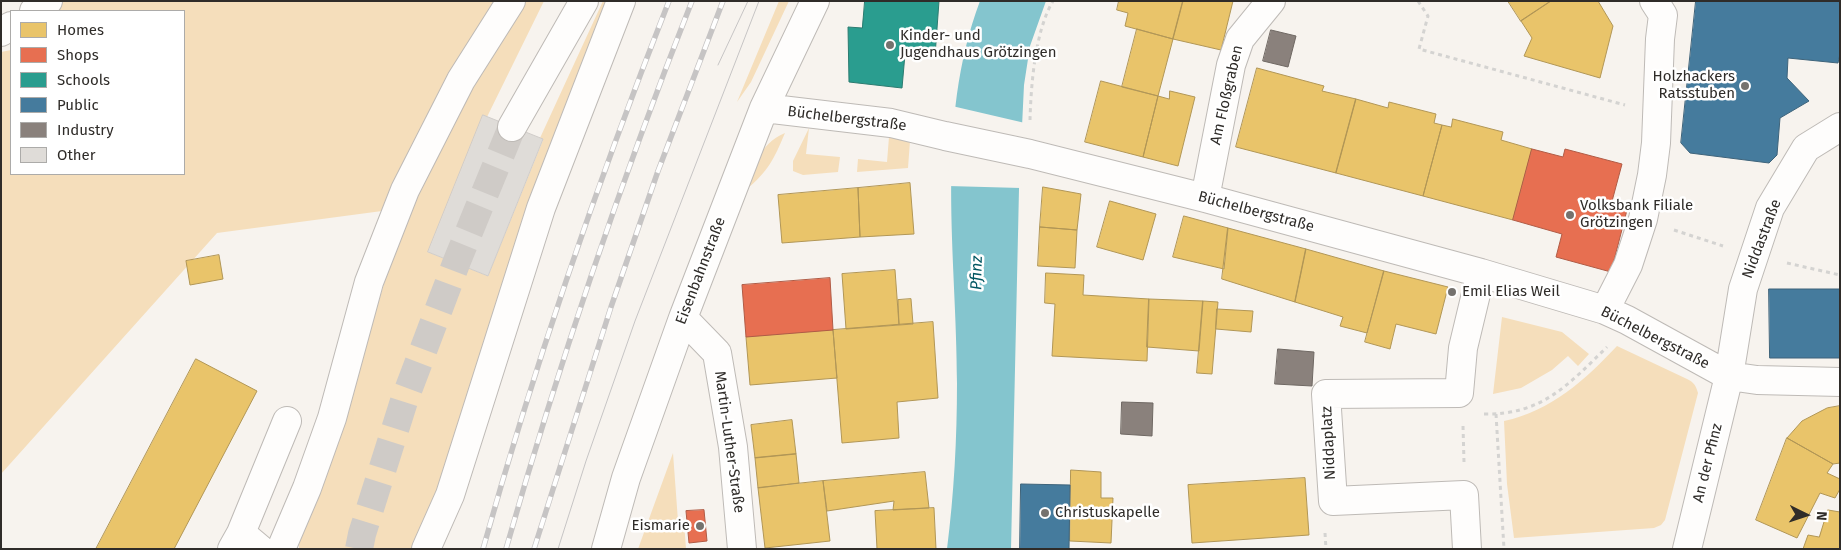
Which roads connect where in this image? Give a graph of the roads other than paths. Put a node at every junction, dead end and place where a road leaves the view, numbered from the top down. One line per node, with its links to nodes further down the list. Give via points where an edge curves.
1 (48, 1): 9 (main road)
2 (511, 1): 20 (main road, via 461,80 404,190 369,282 332,418)
3 (565, 1): 4 (main road, via 512,127)
4 (584, 1)
5 (621, 1): 21 (main road, via 541,208 450,495)
6 (815, 1): 10 (main road, Eisenbahnstraße)
7 (1271, 1): 12 (main road, Am Floßgraben, via 1240,39 1231,65)
8 (1654, 1): 14 (main road, via 1663,15 1656,143 1643,219)
9 (35, 10)
10 (764, 108): 12 (main road, Büchelbergstraße, via 891,122); 15 (main road, Eisenbahnstraße)
11 (1840, 127): 16 (main road, Niddastraße, via 1806,148 1770,208 1743,289)
12 (1205, 198): 13 (main road, Büchelbergstraße)
13 (1480, 273): 14 (main road, Büchelbergstraße); 24 (main road, Niddaplatz, via 1462,348 1461,403 1326,394 1333,501 1464,495)
14 (1616, 315): 16 (main road, Büchelbergstraße)
15 (683, 318): 22 (main road, Eisenbahnstraße, via 626,478); 23 (main road, Martin-Luther-Straße, via 717,353 733,447)
16 (1729, 376): 17 (main road); 25 (main road, An der Pfinz)
17 (1840, 382)
18 (287, 421): 19 (main road)
19 (244, 544)
20 (281, 549)
21 (426, 549)
22 (606, 549)
23 (742, 549)
24 (1467, 549)
25 (1687, 549)

